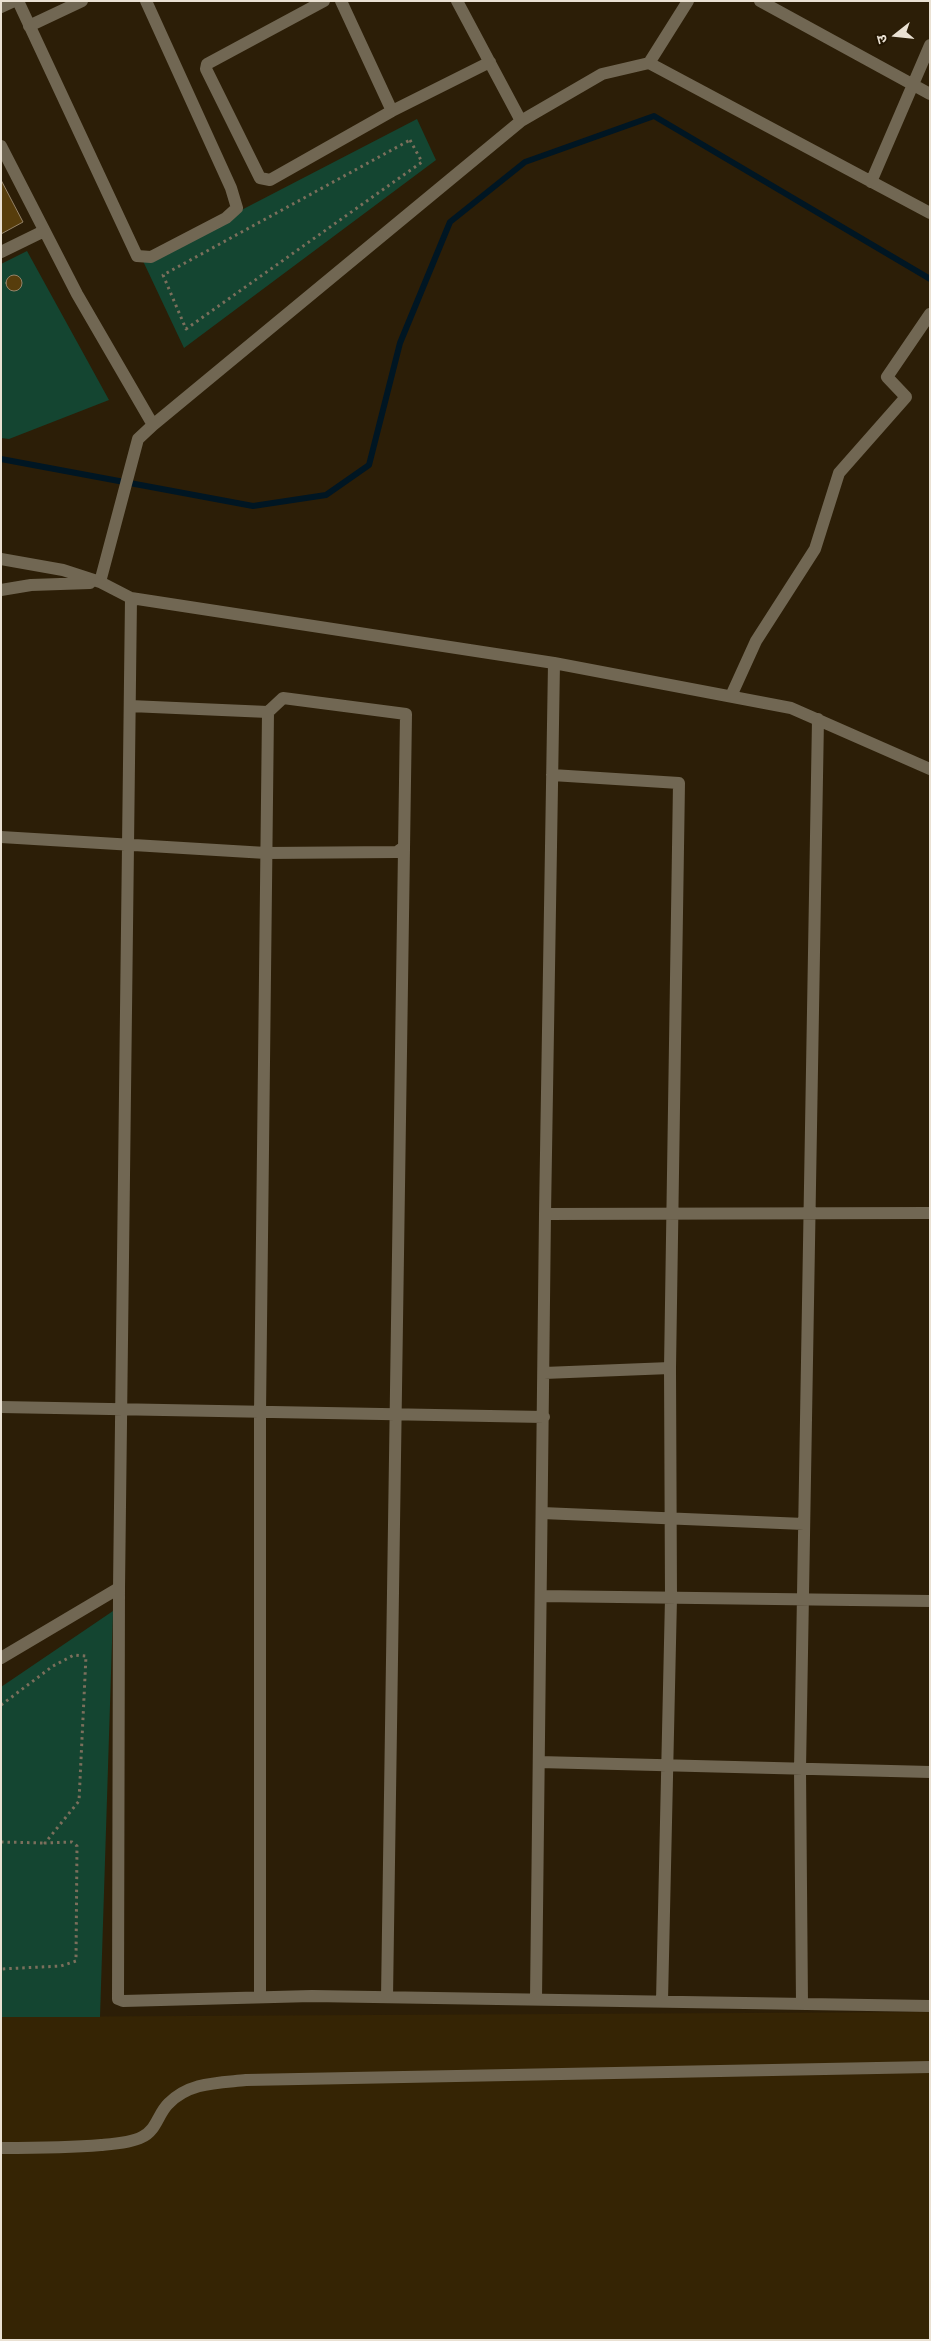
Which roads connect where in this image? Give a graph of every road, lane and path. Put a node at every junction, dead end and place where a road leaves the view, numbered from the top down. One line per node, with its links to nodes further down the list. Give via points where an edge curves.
1 (16, 1): 9 (street); 10 (street)
2 (82, 1): 10 (street)
3 (146, 1): 10 (street, via 237,208 226,218 150,257 137,256)
4 (324, 1): 16 (street, via 207,64 206,69 260,178 270,180)
5 (341, 1): 16 (street)
6 (457, 1): 12 (street)
7 (688, 1): 13 (street)
8 (760, 1): 14 (street)
9 (1, 7)
10 (29, 26)
11 (930, 45): 14 (street)
12 (490, 62): 16 (street); 17 (street)
13 (649, 63): 17 (street, via 602,74); 20 (street)
14 (913, 85): 15 (street); 20 (street)
15 (930, 94)
16 (392, 111)
17 (521, 121): 25 (street)
18 (410, 140): 18 (path, via 163,275 186,329 422,162)
19 (1, 146): 22 (street)
20 (871, 182): 21 (street)
21 (930, 213)
22 (44, 231): 23 (street); 25 (street)
23 (1, 252)
24 (930, 314): 31 (street, via 887,378 906,398 839,473 815,549 756,641)
25 (153, 425): 27 (street, via 138,439)
26 (1, 559): 27 (street, via 63,570)
27 (100, 582): 28 (street, via 31,585); 29 (street)
28 (1, 590)
29 (131, 598): 30 (street); 32 (street)
30 (554, 663): 31 (street); 36 (street)
31 (731, 696): 34 (street, via 791,708)
32 (130, 705): 33 (street); 38 (street)
33 (268, 712): 39 (street, via 283,698 406,714); 40 (street)
34 (818, 720): 35 (street); 43 (street)
35 (930, 769)
36 (552, 775): 41 (street); 42 (street, via 679,783)
37 (1, 837): 38 (street)
38 (128, 844): 40 (street); 48 (street)
39 (404, 846): 40 (street, via 397,852); 50 (street)
40 (266, 852): 49 (street)
41 (545, 1214): 42 (street); 46 (street)
42 (672, 1214): 43 (street); 45 (street)
43 (808, 1214): 44 (street); 54 (street)
44 (930, 1214)
45 (670, 1368): 46 (street); 53 (street, via 669,1500)
46 (544, 1373): 51 (street)
47 (1, 1407): 48 (street)
48 (121, 1409): 49 (street); 55 (street)
49 (260, 1412): 50 (street); 69 (street)
50 (396, 1415): 51 (street); 70 (street)
51 (544, 1418): 52 (street)
52 (542, 1513): 53 (street); 56 (street)
53 (672, 1519): 54 (street); 57 (street)
54 (804, 1524): 58 (street)
55 (120, 1588): 60 (street); 69 (street, via 118,1999 123,2002)
56 (541, 1596): 57 (street); 62 (street)
57 (671, 1598): 58 (street); 63 (street)
58 (802, 1599): 59 (street); 64 (street)
59 (930, 1601)
60 (1, 1658)
61 (1, 1705): 67 (path, via 53,1666 74,1656 86,1656 79,1801)
62 (538, 1762): 63 (street); 71 (street)
63 (668, 1766): 64 (street); 72 (street)
64 (800, 1769): 65 (street); 73 (street)
65 (930, 1772)
66 (1, 1842): 67 (path)
67 (45, 1843): 68 (path, via 72,1842 77,1846 76,1960 61,1966)
68 (1, 1969)
69 (260, 1996): 70 (street)
70 (387, 1997): 71 (street)
71 (536, 1999): 72 (street)
72 (662, 2001): 73 (street)
73 (802, 2004): 74 (street)
74 (930, 2006)
75 (930, 2067): 76 (street, via 266,2080 203,2084 187,2090 168,2104 153,2129 142,2138 55,2149)
76 (1, 2148)

